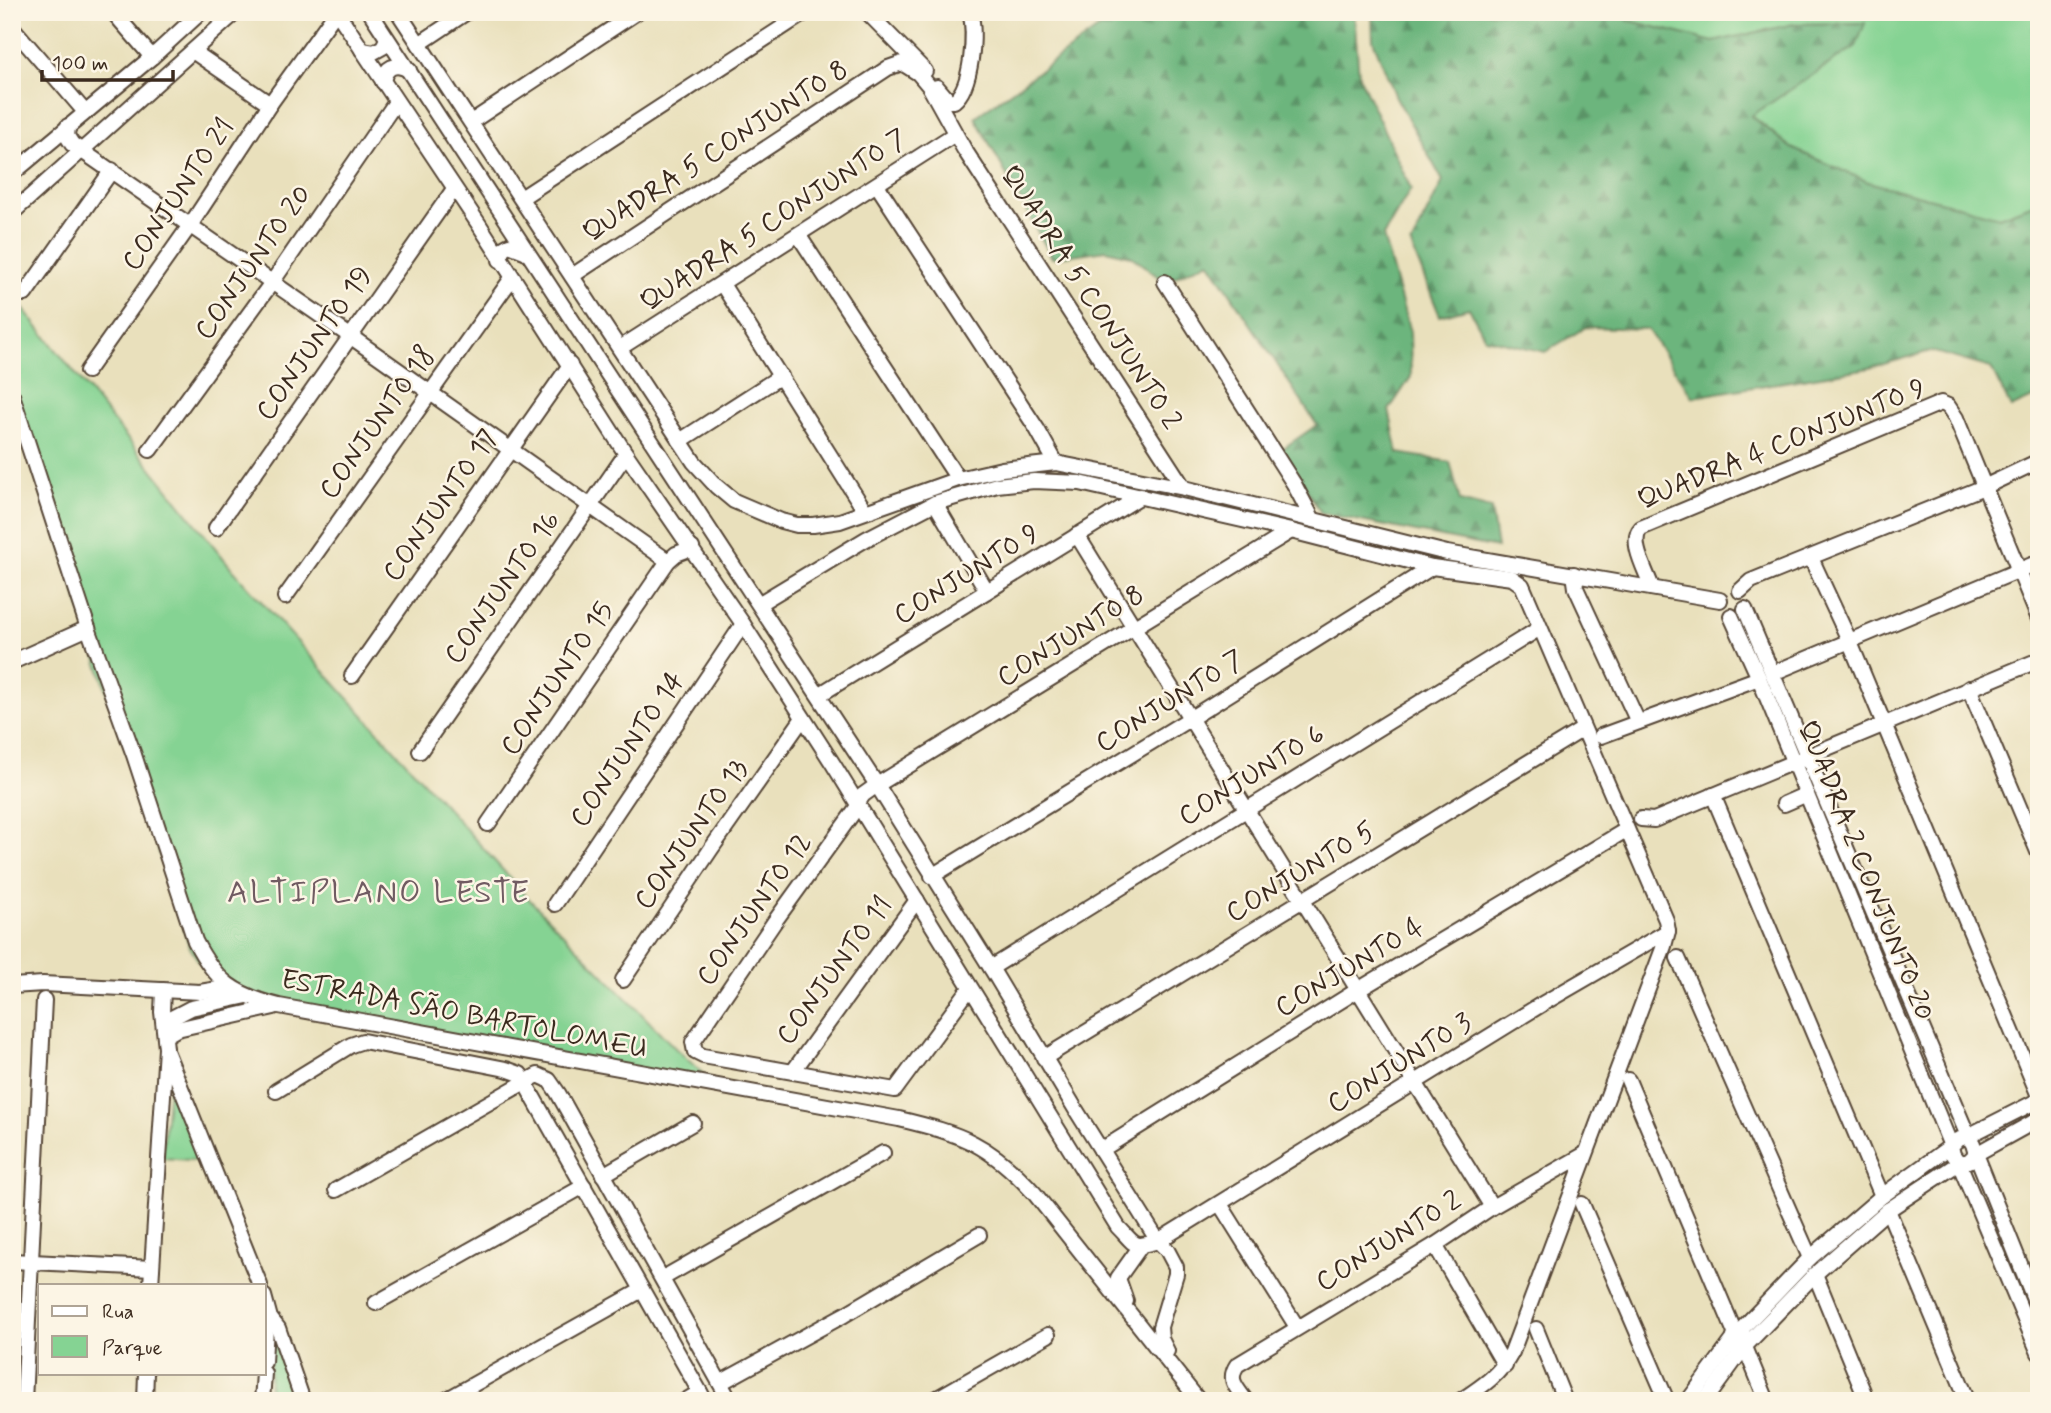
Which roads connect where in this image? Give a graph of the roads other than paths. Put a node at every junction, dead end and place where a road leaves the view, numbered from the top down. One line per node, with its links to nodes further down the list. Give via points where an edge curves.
1 (113, 12): 17 (street)
2 (201, 12): 17 (street)
3 (236, 12): 16 (street)
4 (337, 12): 15 (street); 22 (street, CONJUNTO 21)
5 (370, 12): 13 (street)
6 (398, 12): 14 (street)
7 (467, 12): 14 (street)
8 (637, 12): 24 (street)
9 (806, 12): 34 (street)
10 (867, 12): 11 (street, via 918,63 946,100 954,101 968,71 973,29)
11 (970, 12)
12 (12, 27): 23 (street)
13 (387, 39): 15 (street, via 374,52); 19 (street)
14 (419, 44): 24 (street)
15 (362, 50): 20 (street)
16 (194, 52): 22 (street); 27 (street)
17 (152, 57): 23 (street)
18 (888, 68): 26 (street, QUADRA 5 CONJUNTO 2, via 902,64 918,73); 42 (street, QUADRA 5 CONJUNTO 8)
19 (409, 70): 20 (street, via 391,67); 36 (street)
20 (383, 82): 21 (street)
21 (396, 102): 33 (street); 44 (street, CONJUNTO 20)
22 (270, 104): 37 (street, CONJUNTO 21)
23 (85, 112): 25 (street)
24 (471, 122): 34 (street)
25 (68, 127): 27 (street, via 69,140); 28 (street)
26 (955, 134): 32 (street, QUADRA 5 CONJUNTO 7); 66 (street, QUADRA 5 CONJUNTO 2)
27 (82, 150): 29 (street); 31 (street)
28 (26, 162): 30 (street); 31 (street, via 44,165)
29 (111, 170): 37 (street); 47 (street)
30 (12, 174)
31 (44, 184): 35 (street)
32 (877, 185): 39 (street, QUADRA 5 CONJUNTO 7); 63 (street)
33 (454, 189): 38 (street); 48 (street, CONJUNTO 19)
34 (521, 198): 42 (street)
35 (12, 213)
36 (501, 213): 38 (street, via 494,228); 40 (street)
37 (191, 224): 44 (street); 52 (street, CONJUNTO 21)
38 (480, 226): 41 (street)
39 (799, 236): 46 (street, QUADRA 5 CONJUNTO 7); 64 (street)
40 (527, 252): 41 (street, via 505,247); 50 (street)
41 (500, 260): 43 (street)
42 (572, 276): 49 (street)
43 (512, 278): 51 (street); 54 (street, CONJUNTO 18)
44 (273, 281): 48 (street); 59 (street, CONJUNTO 20)
45 (1165, 282): 71 (street)
46 (722, 284): 49 (street, QUADRA 5 CONJUNTO 7); 53 (street)
47 (25, 294)
48 (350, 336): 54 (street); 72 (street, CONJUNTO 19)
49 (620, 348): 58 (street)
50 (604, 369): 51 (street, via 589,380); 56 (street)
51 (574, 370): 57 (street); 60 (street, CONJUNTO 17)
52 (86, 371)
53 (781, 376): 58 (street); 70 (street)
54 (430, 393): 60 (street); 85 (street, CONJUNTO 18)
55 (12, 395): 94 (street, ESTRADA SÃO BARTOLOMEU)
56 (624, 400): 57 (street, via 607,400); 86 (street)
57 (600, 411): 61 (street)
58 (680, 441): 70 (street, via 716,486 734,500 781,521 813,525)
59 (150, 450)
60 (510, 450): 69 (street); 100 (street, CONJUNTO 17)
61 (626, 454): 69 (street, CONJUNTO 16); 75 (street)
62 (2039, 461): 65 (street)
63 (1056, 463): 64 (street); 66 (street)
64 (958, 479): 70 (street)
65 (1984, 487): 76 (street); 80 (street); 82 (street, QUADRA 4 CONJUNTO 9, via 1956,418 1948,407 1937,403 1637,532 1636,542)
66 (1184, 488): 71 (street)
67 (1141, 496): 68 (street, via 1080,483 1034,481 997,485); 73 (street); 74 (street, CONJUNTO 9)
68 (935, 503): 83 (street); 86 (street)
69 (589, 508): 77 (street); 109 (street, CONJUNTO 16)
70 (865, 511)
71 (1312, 519): 81 (street, via 1447,553)
72 (216, 528)
73 (1291, 531): 79 (street); 93 (street, CONJUNTO 8)
74 (1077, 535): 83 (street, CONJUNTO 9); 93 (street)
75 (692, 548): 77 (street); 88 (street)
76 (1811, 558): 84 (street, via 1751,582); 96 (street)
77 (668, 561): 120 (street, CONJUNTO 15)
78 (2039, 562): 80 (street)
79 (1432, 567): 95 (street, via 1517,581); 104 (street, CONJUNTO 7)
80 (2018, 571): 91 (street); 96 (street)
81 (1574, 575): 82 (street); 105 (street)
82 (1652, 588): 87 (street)
83 (987, 591): 102 (street, CONJUNTO 9)
84 (1740, 591): 87 (street, via 1727,590); 89 (street, via 1746,597)
85 (285, 597)
86 (756, 598): 88 (street, via 734,592); 102 (street)
87 (1720, 600): 90 (street, via 1723,612)
88 (728, 603): 92 (street)
89 (1745, 609): 90 (street); 99 (street)
90 (1731, 616): 99 (street, QUADRA 2 CONJUNTO 20)
91 (2039, 619)
92 (743, 624): 103 (street); 126 (street, CONJUNTO 14)
93 (1135, 626): 104 (street); 113 (street, CONJUNTO 8)
94 (88, 628): 98 (street); 133 (street, ESTRADA SÃO BARTOLOMEU, via 195,941 211,969)
95 (1540, 628): 107 (street); 118 (street, CONJUNTO 6)
96 (1849, 639): 99 (street); 106 (street)
97 (2039, 660): 101 (street)
98 (12, 662)
99 (1766, 675): 105 (street); 111 (street, QUADRA 2 CONJUNTO 20)
100 (352, 676)
101 (1969, 688): 106 (street); 122 (street)
102 (819, 695): 110 (street)
103 (803, 718): 112 (street); 130 (street, CONJUNTO 13)
104 (1191, 718): 118 (street); 123 (street, CONJUNTO 7)
105 (1637, 722): 108 (street)
106 (1885, 724): 111 (street); 150 (street)
107 (1583, 729): 121 (street); 125 (street, CONJUNTO 5)
108 (1601, 736)
109 (420, 751)
110 (856, 753): 112 (street, via 848,763); 113 (street)
111 (1800, 759): 114 (street, QUADRA 2 CONJUNTO 20); 115 (street); 153 (street)
112 (833, 764): 117 (street)
113 (877, 785): 117 (street, CONJUNTO 8); 123 (street)
114 (1807, 794): 116 (street); 154 (street, QUADRA 2 CONJUNTO 20)
115 (1713, 795): 119 (street, via 1654,820); 163 (street)
116 (1784, 804)
117 (858, 805): 124 (street); 145 (street, CONJUNTO 12, via 693,1042 695,1052 703,1056)
118 (1247, 808): 125 (street); 129 (street, CONJUNTO 6)
119 (1641, 819)
120 (488, 824)
121 (1626, 830): 127 (street); 136 (street, CONJUNTO 4)
122 (2039, 854)
123 (932, 876): 129 (street)
124 (917, 900): 135 (street); 145 (street, CONJUNTO 11)
125 (1303, 901): 136 (street); 144 (street, CONJUNTO 5)
126 (555, 904)
127 (1668, 930): 148 (street, CONJUNTO 3); 157 (street)
128 (1678, 958): 174 (street)
129 (991, 968): 131 (street)
130 (623, 980)
131 (1000, 984): 135 (street, via 992,994); 141 (street)
132 (12, 986): 134 (street)
133 (230, 987): 134 (street, via 200,992); 138 (street, ESTRADA SÃO BARTOLOMEU)
134 (163, 990): 142 (street)
135 (971, 990): 143 (street); 145 (street, via 895,1090)
136 (1358, 990): 148 (street); 155 (street, CONJUNTO 4)
137 (44, 1000): 176 (street)
138 (249, 1003): 139 (street); 140 (street); 182 (street, ESTRADA SÃO BARTOLOMEU, via 946,1130 1008,1165)
139 (216, 1004): 140 (street); 142 (street, via 191,1009)
140 (219, 1020): 142 (street)
141 (1025, 1027): 143 (street, via 1008,1025); 144 (street)
142 (164, 1030): 177 (street); 181 (street)
143 (1000, 1037): 173 (street, via 1118,1227)
144 (1044, 1058): 155 (street)
145 (794, 1070)
146 (1628, 1080): 196 (street)
147 (525, 1082): 149 (street, via 520,1074 506,1069 363,1041); 160 (street, via 538,1075 548,1080); 161 (street); 162 (street)
148 (1415, 1083): 164 (street, CONJUNTO 3); 166 (street)
149 (276, 1091)
150 (2039, 1098): 153 (street)
151 (2039, 1119): 158 (street)
152 (693, 1123): 160 (street)
153 (1968, 1136): 154 (street); 158 (street)
154 (1951, 1146): 159 (street); 163 (street)
155 (1101, 1150): 171 (street)
156 (883, 1153): 179 (street)
157 (1585, 1154): 166 (street, CONJUNTO 2); 199 (street)
158 (1976, 1154): 159 (street); 186 (street)
159 (1959, 1163): 167 (street); 197 (street)
160 (603, 1175): 168 (street)
161 (584, 1186): 170 (street); 185 (street)
162 (336, 1190)
163 (1882, 1196): 174 (street)
164 (1220, 1204): 171 (street, CONJUNTO 3); 190 (street)
165 (1582, 1204): 217 (street)
166 (1492, 1207): 172 (street, CONJUNTO 2)
167 (1888, 1210): 178 (street); 222 (street)
168 (632, 1226): 170 (street); 179 (street)
169 (979, 1235): 203 (street)
170 (612, 1236): 183 (street)
171 (1158, 1241): 173 (street, CONJUNTO 3); 193 (street, via 1167,1273); 202 (street, via 1176,1267 1160,1327)
172 (1436, 1245): 190 (street, CONJUNTO 2); 199 (street)
173 (1138, 1246): 182 (street); 187 (street, via 1118,1278)
174 (1810, 1258): 196 (street)
175 (12, 1261): 176 (street)
176 (32, 1262): 177 (street); 198 (street)
177 (152, 1268): 180 (street)
178 (1815, 1274): 196 (street); 221 (street)
179 (663, 1278): 191 (street)
180 (151, 1284)
181 (260, 1284)
182 (1107, 1284): 187 (street, ESTRADA SÃO BARTOLOMEU)
183 (642, 1290): 195 (street); 209 (street)
184 (266, 1303): 188 (street)
185 (376, 1303)
186 (2039, 1311)
187 (1131, 1315): 193 (street, ESTRADA SÃO BARTOLOMEU)
188 (270, 1318): 189 (street); 208 (street, via 278,1328)
189 (266, 1326)
190 (1297, 1327): 214 (street, CONJUNTO 2, via 1237,1365 1232,1382)
191 (688, 1328): 195 (street); 203 (street)
192 (1536, 1329): 216 (street)
193 (1146, 1334): 202 (street, ESTRADA SÃO BARTOLOMEU)
194 (1048, 1335): 212 (street)
195 (670, 1337): 204 (street)
196 (1740, 1342): 218 (street); 219 (street); 220 (street)
197 (2039, 1353)
198 (19, 1363): 205 (street)
199 (1505, 1367): 215 (street)
200 (146, 1374): 206 (street)
201 (264, 1374): 207 (street)
202 (1178, 1374): 213 (street, ESTRADA SÃO BARTOLOMEU)
203 (720, 1383): 211 (street)
204 (703, 1396): 210 (street)
205 (24, 1401)
206 (145, 1401)
207 (262, 1401)
208 (303, 1401)
209 (444, 1401)
210 (685, 1401)
211 (730, 1401)
212 (932, 1401)
213 (1199, 1401)
214 (1246, 1401)
215 (1460, 1401)
216 (1565, 1401)
217 (1667, 1401)
218 (1688, 1401)
219 (1704, 1401)
220 (1767, 1401)
221 (1867, 1401)
222 (1968, 1401)

